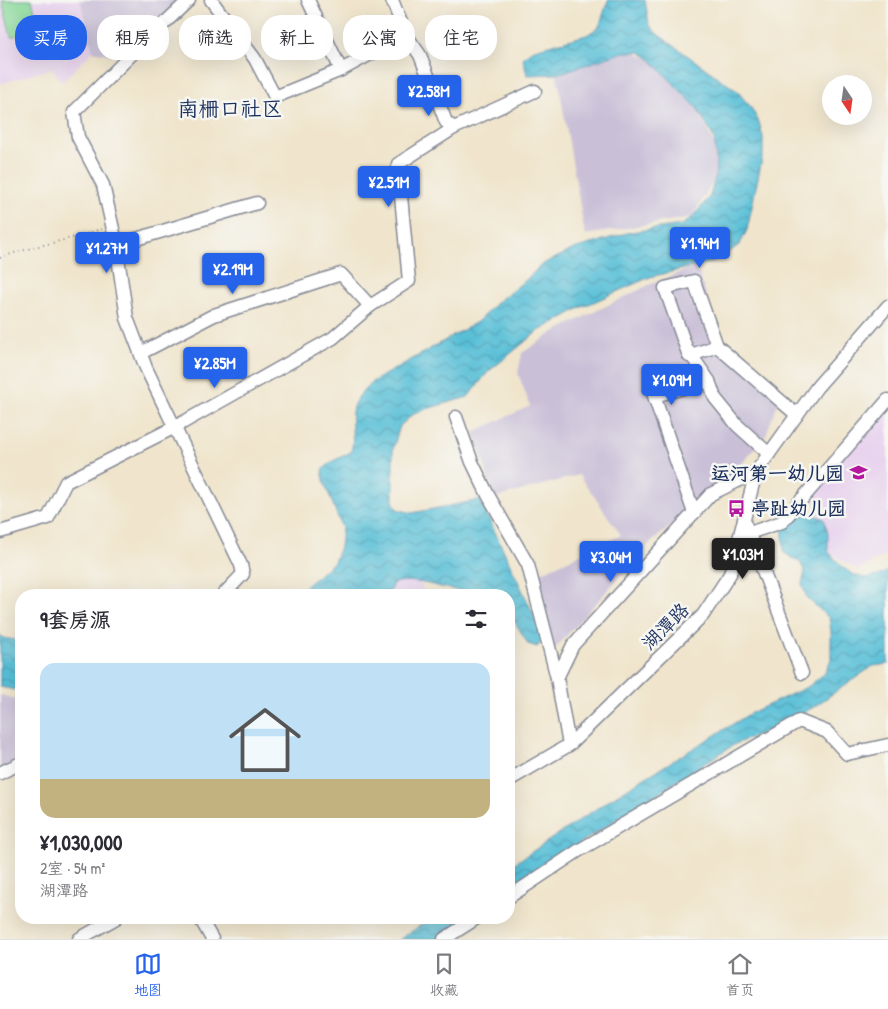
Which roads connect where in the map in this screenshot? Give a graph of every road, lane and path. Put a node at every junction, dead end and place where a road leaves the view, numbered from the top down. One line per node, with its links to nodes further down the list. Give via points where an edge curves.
1 (190, 0): 12 (street, via 74,112 78,137 103,185)
2 (211, 0): 8 (street, via 255,59 275,97)
3 (308, 0): 8 (street)
4 (392, 0): 5 (street)
5 (398, 15)
6 (415, 48): 10 (street, via 446,122)
7 (360, 60): 8 (street)
8 (341, 70)
9 (535, 91): 10 (street)
10 (454, 128): 15 (street, via 398,164 410,281)
11 (258, 203): 13 (street)
12 (112, 225): 13 (street); 14 (path)
13 (116, 245): 19 (street, via 127,318)
14 (0, 258)
15 (370, 306): 19 (street, via 341,274 214,315); 24 (street, via 333,338)
16 (888, 306): 22 (street, 湖潭路, via 817,387)
17 (717, 346): 18 (street); 18 (street, via 694,281 666,288); 22 (street)
18 (688, 352): 20 (street)
19 (140, 353): 24 (street)
20 (709, 382): 25 (street, via 714,398 737,425); 27 (street, via 654,396)
21 (888, 400): 28 (street, via 782,522)
22 (797, 416): 25 (street, 湖潭路)
23 (456, 418): 32 (street, via 476,470 528,565)
24 (175, 427): 29 (street, via 66,482 48,518); 30 (street, via 241,564 243,574)
25 (769, 454): 26 (street, 湖潭路)
26 (756, 472): 27 (street, via 711,494); 28 (street, 湖潭路)
27 (694, 512): 32 (street, via 573,645)
28 (747, 528): 31 (street); 33 (street, 湖潭路, via 730,574 703,615)
29 (0, 532)
30 (229, 589)
31 (802, 672)
32 (558, 678): 33 (street)
33 (569, 745): 37 (street, 湖潭路)
34 (888, 745): 38 (street, via 847,754 827,732 799,722 578,851)
35 (15, 766): 36 (street)
36 (0, 773)
37 (515, 776)
38 (515, 893)
39 (105, 924): 42 (street)
40 (203, 924): 43 (street)
41 (468, 924): 44 (street)
42 (79, 939)
43 (212, 939)
44 (444, 939)

